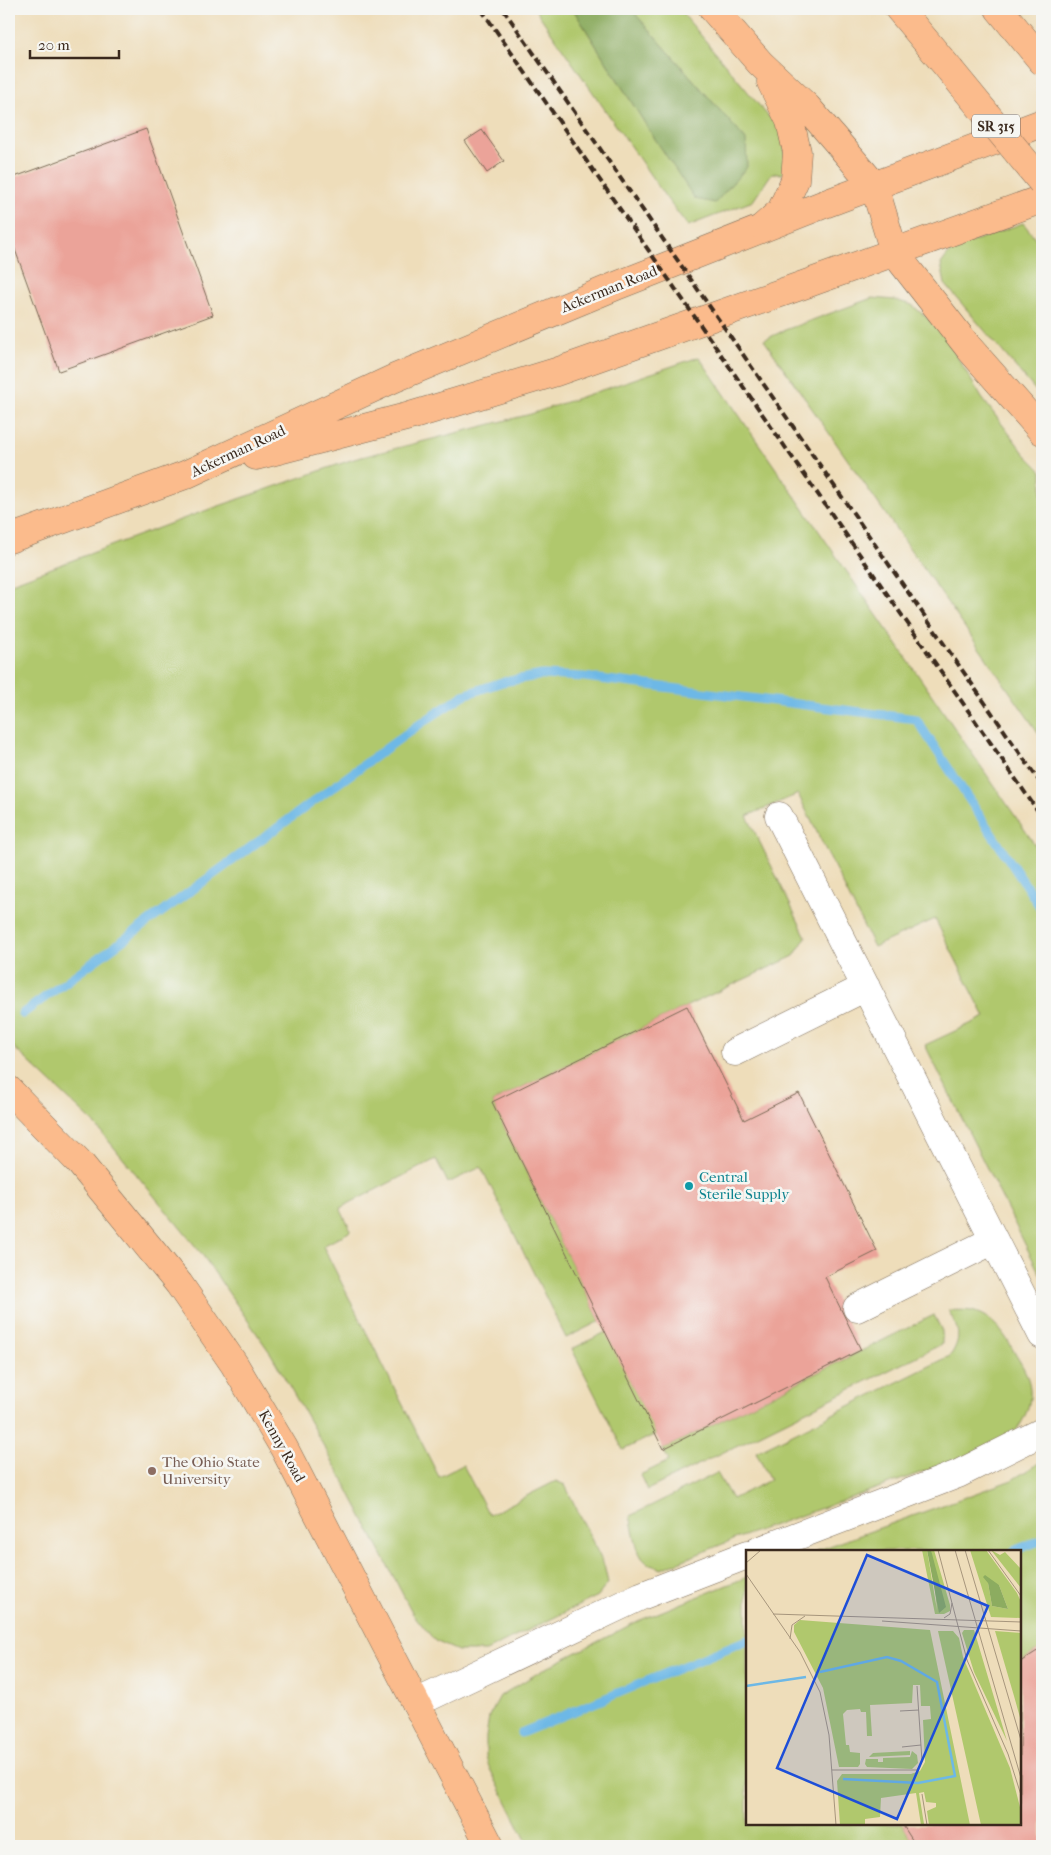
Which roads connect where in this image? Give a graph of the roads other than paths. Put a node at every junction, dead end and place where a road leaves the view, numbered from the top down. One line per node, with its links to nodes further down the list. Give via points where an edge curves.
1 (713, 9): 5 (main road)
2 (899, 9): 7 (main road, SR 315, bridge)
3 (999, 9): 4 (main road)
4 (1035, 52)
5 (760, 63): 8 (main road, via 807,107); 10 (main road, via 790,121 797,152 795,180 785,203)
6 (1042, 123): 8 (main road, Ackerman Road)
7 (1042, 182)
8 (874, 185): 10 (main road, Ackerman Road); 11 (main road)
9 (1042, 199): 11 (main road, Ackerman Road)
10 (763, 227): 13 (main road, Ackerman Road, via 394,378)
11 (894, 252): 12 (main road, via 969,348); 13 (main road, Ackerman Road, via 556,372 410,416)
12 (1042, 431)
13 (185, 476): 14 (main road, Ackerman Road)
14 (9, 539)
15 (779, 816): 16 (lane)
16 (866, 987): 17 (lane); 19 (lane)
17 (735, 1052)
18 (9, 1090): 25 (main road, Kenny Road, via 80,1163 173,1276 234,1364 284,1448)
19 (994, 1240): 20 (lane); 21 (lane)
20 (857, 1308)
21 (1042, 1335)
22 (1042, 1432): 23 (lane, via 958,1474)
23 (761, 1550)
24 (746, 1555): 25 (lane, via 641,1596)
25 (416, 1703): 26 (main road, Kenny Road)
26 (490, 1846)

